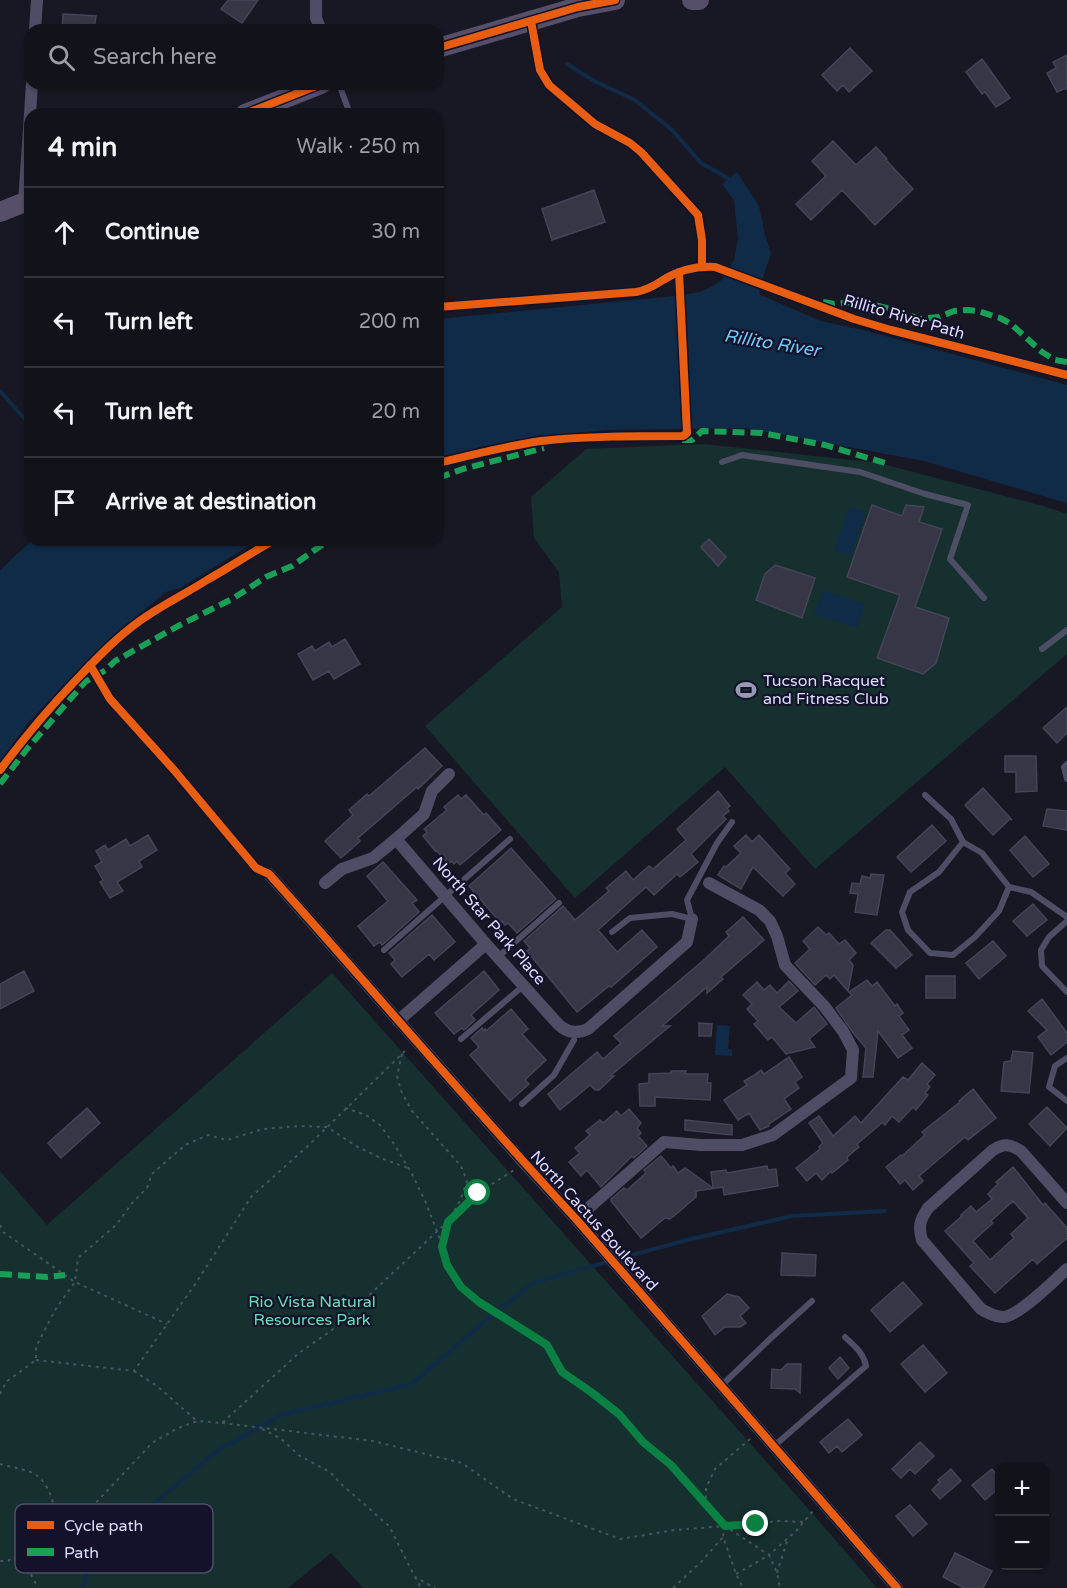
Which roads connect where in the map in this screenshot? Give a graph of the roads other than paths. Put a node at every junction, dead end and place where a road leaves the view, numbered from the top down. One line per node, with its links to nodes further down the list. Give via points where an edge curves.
1 (38, 0): 6 (street)
2 (316, 0): 7 (street)
3 (615, 0): 8 (main road)
4 (692, 0): 5 (main road)
5 (699, 0)
6 (36, 24)
7 (318, 24)
8 (444, 46)
9 (32, 90): 12 (street)
10 (306, 90): 13 (main road)
11 (341, 90): 14 (lane)
12 (31, 108)
13 (260, 108)
14 (348, 108)
15 (24, 203): 16 (main road)
16 (0, 212)
17 (722, 462): 18 (lane, via 742,455 860,472 968,504 950,559)
18 (984, 598)
19 (1067, 630): 20 (lane)
20 (1042, 649)
21 (1067, 764): 23 (lane)
22 (449, 774): 26 (street, via 432,791 424,814)
23 (1067, 779)
24 (925, 795): 28 (lane, via 951,819)
25 (732, 822): 35 (lane, via 687,900)
26 (396, 839): 30 (street, via 373,858 342,869); 33 (street, North Star Park Place)
27 (510, 839): 33 (lane)
28 (963, 842): 32 (lane, via 982,853); 32 (lane, via 939,872 910,891 902,912 908,930 930,953 953,955 975,937 999,911)
29 (269, 874): 43 (street, North Cactus Boulevard)
30 (325, 883)
31 (709, 883): 50 (street, via 759,910 770,921 785,965 824,1006 848,1040 853,1050 851,1078 773,1135 742,1145 664,1142)
32 (1009, 887): 36 (lane, via 1031,892)
33 (444, 896): 38 (street, North Star Park Place); 39 (lane)
34 (559, 903): 40 (lane)
35 (692, 919): 37 (lane, via 672,914 630,918); 44 (street, via 687,942 588,1029)
36 (1067, 919): 42 (lane, via 1041,950 1042,966)
37 (612, 932)
38 (486, 944): 40 (street, North Star Park Place); 43 (street)
39 (384, 950)
40 (498, 957): 41 (street, North Star Park Place)
41 (523, 985): 44 (street, North Star Park Place); 45 (lane)
42 (1067, 992)
43 (398, 1021): 50 (street, North Cactus Boulevard)
44 (574, 1036): 48 (lane, via 554,1075)
45 (461, 1039)
46 (1067, 1058): 47 (lane, via 1055,1066 1049,1088)
47 (1067, 1101)
48 (522, 1104)
49 (1067, 1203): 51 (street, via 1021,1151 1012,1145 1001,1145 928,1208 919,1228 922,1240 988,1314 1003,1317 1017,1311)
50 (576, 1219): 54 (street, North Cactus Boulevard)
51 (1067, 1269)
52 (812, 1301): 54 (lane)
53 (845, 1338): 55 (lane, via 866,1366)
54 (721, 1386): 55 (street, North Cactus Boulevard)
55 (774, 1446): 56 (street, North Cactus Boulevard)
56 (897, 1588)

